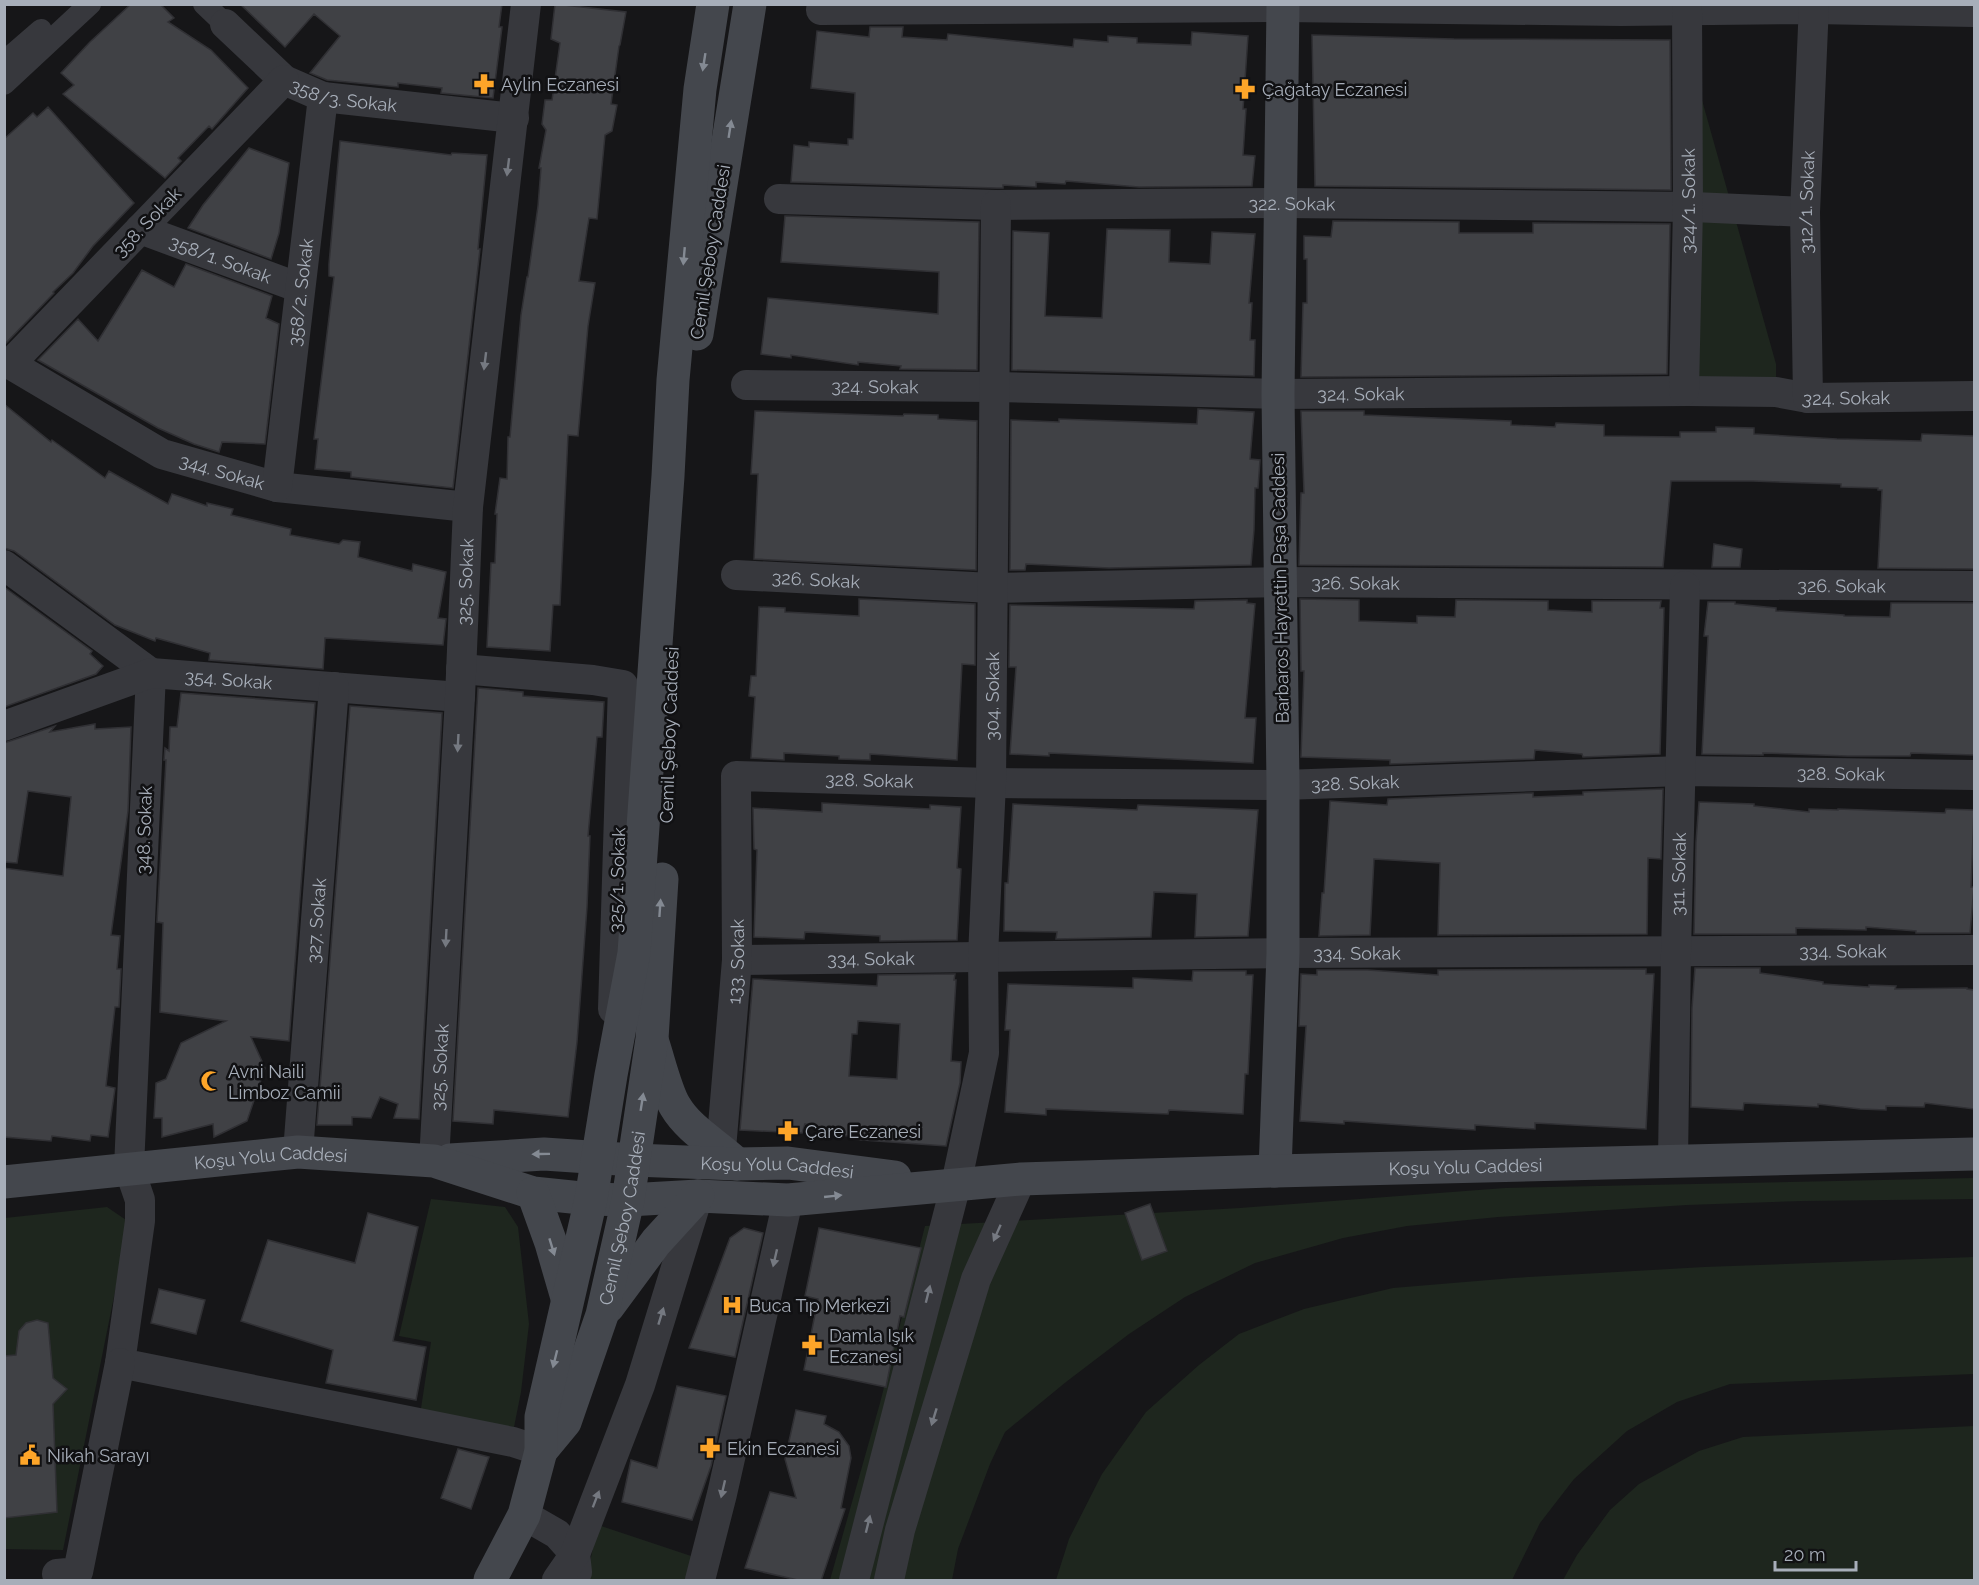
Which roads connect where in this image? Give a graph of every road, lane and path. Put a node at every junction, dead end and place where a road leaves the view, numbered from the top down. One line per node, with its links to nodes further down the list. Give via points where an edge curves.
1 (69, 4): 14 (street)
2 (90, 4): 16 (street)
3 (526, 4): 18 (street, 325. Sokak)
4 (713, 4): 57 (main road, Cemil Şeboy Caddesi, one-way to 57, via 700,89 673,380 634,953)
5 (750, 4): 56 (main road, Cemil Şeboy Caddesi, one-way to 5, via 668,778 675,574 689,386)
6 (1283, 6): 8 (street); 9 (street); 20 (main road, Barbaros Hayrettin Paşa Caddesi)
7 (1814, 7): 10 (street); 11 (street); 23 (street, 312/1. Sokak)
8 (822, 8)
9 (1622, 8): 11 (street)
10 (1920, 8): 12 (street)
11 (1687, 11): 22 (street, 324/1. Sokak)
12 (1974, 12)
13 (214, 14): 15 (street, 358/3. Sokak)
14 (4, 62)
15 (284, 80): 17 (street, 358/3. Sokak); 24 (street, 358. Sokak)
16 (4, 84)
17 (323, 97): 18 (street, 358/3. Sokak); 25 (street, 358/2. Sokak)
18 (514, 118): 34 (street, 325. Sokak, one-way to 34)
19 (779, 199): 21 (street, 322. Sokak)
20 (1282, 203): 21 (street, 322. Sokak); 22 (street, 322. Sokak); 30 (main road, Barbaros Hayrettin Paşa Caddesi)
21 (996, 205): 28 (street, 304. Sokak)
22 (1688, 207): 23 (street, 322. Sokak); 29 (street, 324/1. Sokak)
23 (1805, 212): 32 (street, 312/1. Sokak)
24 (140, 229): 25 (street, 358/1. Sokak); 26 (street, 358. Sokak)
25 (300, 288): 33 (street, 358/2. Sokak)
26 (7, 362): 33 (street, 344. Sokak, via 162,454)
27 (746, 385): 28 (street, 324. Sokak)
28 (994, 387): 30 (street, 324. Sokak); 40 (street, 304. Sokak)
29 (1684, 392): 30 (street, 324. Sokak); 32 (street, 324. Sokak, via 1776,392)
30 (1278, 394): 37 (main road, Barbaros Hayrettin Paşa Caddesi)
31 (1974, 396): 32 (street, 324. Sokak)
32 (1808, 398)
33 (277, 487): 34 (street, 344. Sokak)
34 (468, 507): 42 (street, 325. Sokak)
35 (4, 565): 41 (street)
36 (736, 575): 40 (street, 326. Sokak)
37 (1279, 582): 38 (street, 326. Sokak); 40 (street, 326. Sokak); 50 (main road, Barbaros Hayrettin Paşa Caddesi)
38 (1685, 586): 39 (street, 326. Sokak); 46 (street, 311. Sokak)
39 (1974, 586)
40 (992, 588): 49 (street, 304. Sokak)
41 (151, 673): 44 (street, 354. Sokak); 45 (street, 354. Sokak); 65 (street, 348. Sokak)
42 (461, 683): 43 (street, 354. Sokak, via 593,680); 44 (street, 354. Sokak); 64 (street, 325. Sokak, one-way to 64)
43 (623, 685): 57 (street, 325/1. Sokak)
44 (333, 687): 58 (street, 327. Sokak)
45 (4, 726)
46 (1682, 771): 47 (street, 328. Sokak); 50 (street, 328. Sokak); 52 (street, 311. Sokak)
47 (1974, 775)
48 (736, 776): 49 (street, 328. Sokak); 55 (street, 133. Sokak)
49 (991, 783): 50 (street, 328. Sokak); 54 (street, 304. Sokak)
50 (1283, 785): 53 (main road, Barbaros Hayrettin Paşa Caddesi)
51 (1974, 950): 52 (street, 334. Sokak)
52 (1676, 952): 53 (street, 334. Sokak); 63 (street, 311. Sokak)
53 (1283, 953): 54 (street, 334. Sokak); 66 (main road, Barbaros Hayrettin Paşa Caddesi)
54 (983, 957): 55 (street, 334. Sokak); 69 (street, 304. Sokak, via 984,1053)
55 (737, 960): 60 (street, 133. Sokak)
56 (652, 1039): 60 (main road, via 674,1105 693,1128); 62 (main road, Cemil Şeboy Caddesi, one-way to 56)
57 (611, 1075): 61 (main road, Cemil Şeboy Caddesi)
58 (298, 1152): 64 (main road, Koşu Yolu Caddesi); 65 (main road, Koşu Yolu Caddesi)
59 (1974, 1154): 63 (main road, Koşu Yolu Caddesi)
60 (729, 1156): 62 (main road, Koşu Yolu Caddesi); 69 (main road, Koşu Yolu Caddesi)
61 (599, 1157): 62 (main road, Koşu Yolu Caddesi); 64 (main road, Koşu Yolu Caddesi, one-way to 64, via 544,1154); 72 (main road, Cemil Şeboy Caddesi)
62 (634, 1160): 73 (main road, Cemil Şeboy Caddesi)
63 (1673, 1160): 66 (main road, Koşu Yolu Caddesi)
64 (434, 1161): 70 (main road, Koşu Yolu Caddesi)
65 (129, 1168): 68 (main road, Koşu Yolu Caddesi); 77 (street, via 140,1200 140,1221)
66 (1275, 1171): 67 (main road, Koşu Yolu Caddesi)
67 (1021, 1179): 69 (main road, Koşu Yolu Caddesi); 86 (street, one-way to 86, via 976,1279 900,1530)
68 (4, 1182)
69 (956, 1184): 74 (main road, Koşu Yolu Caddesi, one-way to 69); 85 (street, 304. Sokak, one-way to 69)
70 (533, 1193): 72 (main road, Koşu Yolu Caddesi); 75 (main road, one-way to 75)
71 (698, 1196): 73 (main road, Koşu Yolu Caddesi); 74 (main road, Koşu Yolu Caddesi); 76 (main road, via 656,1242); 80 (street, one-way to 71, via 640,1384)
72 (591, 1199): 73 (main road, Koşu Yolu Caddesi); 75 (main road, Cemil Şeboy Caddesi)
73 (628, 1200): 76 (main road, Cemil Şeboy Caddesi)
74 (788, 1200): 84 (street, one-way to 84)
75 (568, 1302): 78 (main road, Cemil Şeboy Caddesi, one-way to 78, via 541,1417)
76 (602, 1315): 78 (main road, Cemil Şeboy Caddesi, via 565,1422)
77 (120, 1364): 78 (street, via 513,1442); 81 (street, via 78,1572)
78 (541, 1451): 79 (main road, Cemil Şeboy Caddesi)
79 (524, 1515): 80 (street, via 557,1534); 82 (main road, Cemil Şeboy Caddesi)
80 (577, 1567): 83 (street)
81 (57, 1574)
82 (490, 1581)
83 (557, 1581)
84 (700, 1581)
85 (854, 1581)
86 (889, 1581)

